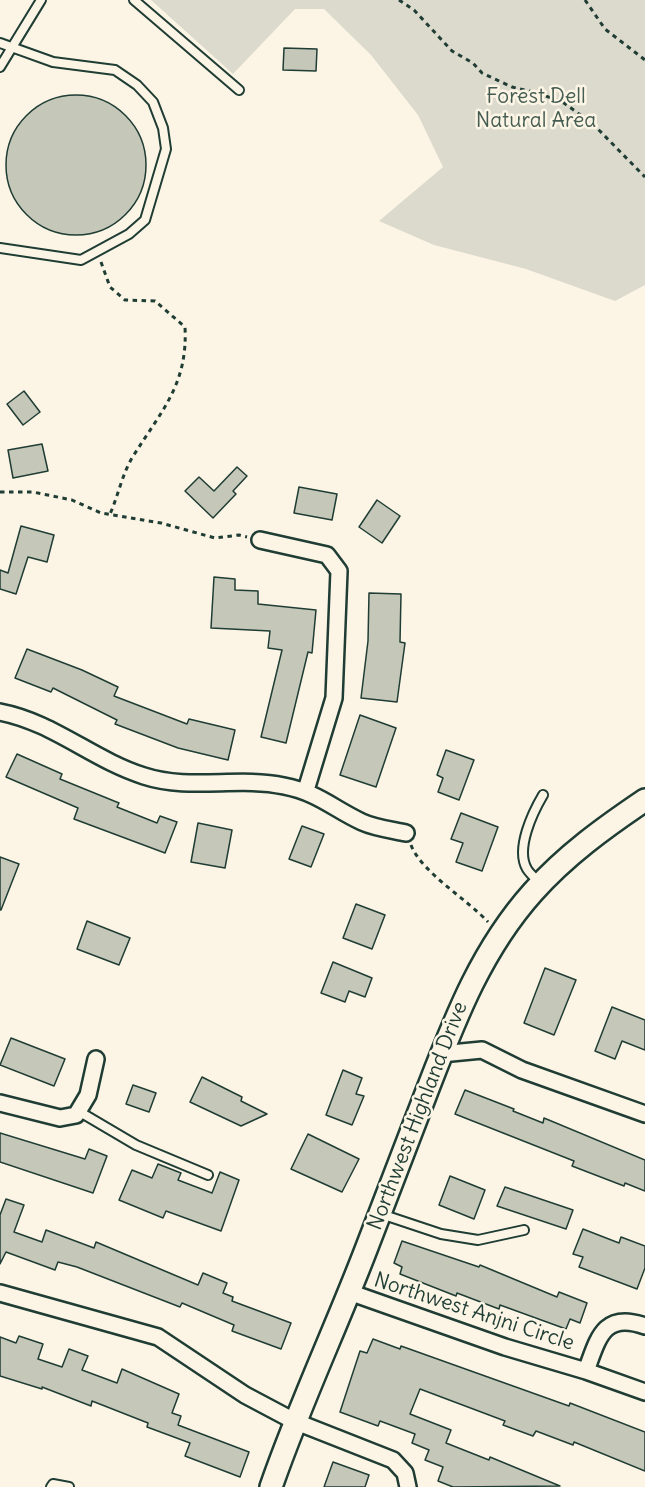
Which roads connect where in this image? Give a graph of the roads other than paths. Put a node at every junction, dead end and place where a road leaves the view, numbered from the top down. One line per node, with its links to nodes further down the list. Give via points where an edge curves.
1 (41, 0): 4 (lane)
2 (134, 0): 6 (lane)
3 (0, 43): 4 (lane)
4 (13, 49): 5 (lane); 7 (lane, via 75,67 115,70 153,102 166,149 145,220 129,234 81,260)
5 (0, 67)
6 (239, 90)
7 (0, 248)
8 (260, 540): 10 (street, via 327,555 339,571 334,698)
9 (0, 712): 10 (street, via 50,728 100,758 147,777 192,784 263,784)
10 (306, 790): 13 (street, via 364,823)
11 (543, 795): 14 (lane, via 533,812 524,853 526,867)
12 (645, 800): 14 (main road, Northwest Highland Drive, via 599,831)
13 (406, 833)
14 (541, 884): 15 (main road, Northwest Highland Drive, via 513,916 478,969)
15 (441, 1054): 19 (street, via 482,1050 501,1061); 21 (main road, Northwest Highland Drive)
16 (96, 1059): 18 (street)
17 (0, 1103): 18 (street, via 60,1118)
18 (80, 1112): 20 (lane, via 136,1145)
19 (645, 1114)
20 (208, 1175)
21 (380, 1214): 22 (lane, via 441,1234 478,1240); 23 (main road, Northwest Highland Drive)
22 (524, 1230)
23 (349, 1292): 26 (street, Northwest Anjni Circle); 28 (main road, Northwest Highland Drive)
24 (0, 1293): 28 (street, via 158,1337 245,1395)
25 (645, 1326): 26 (street, Northwest Anjni Circle, via 628,1321 608,1326 599,1335)
26 (586, 1371): 27 (street, Northwest Anjni Circle)
27 (645, 1392)
28 (294, 1421): 31 (main road, Northwest Highland Drive); 32 (street, via 393,1460 405,1473)
29 (51, 1487): 30 (lane)
30 (69, 1487)
31 (271, 1487)
32 (408, 1487)

